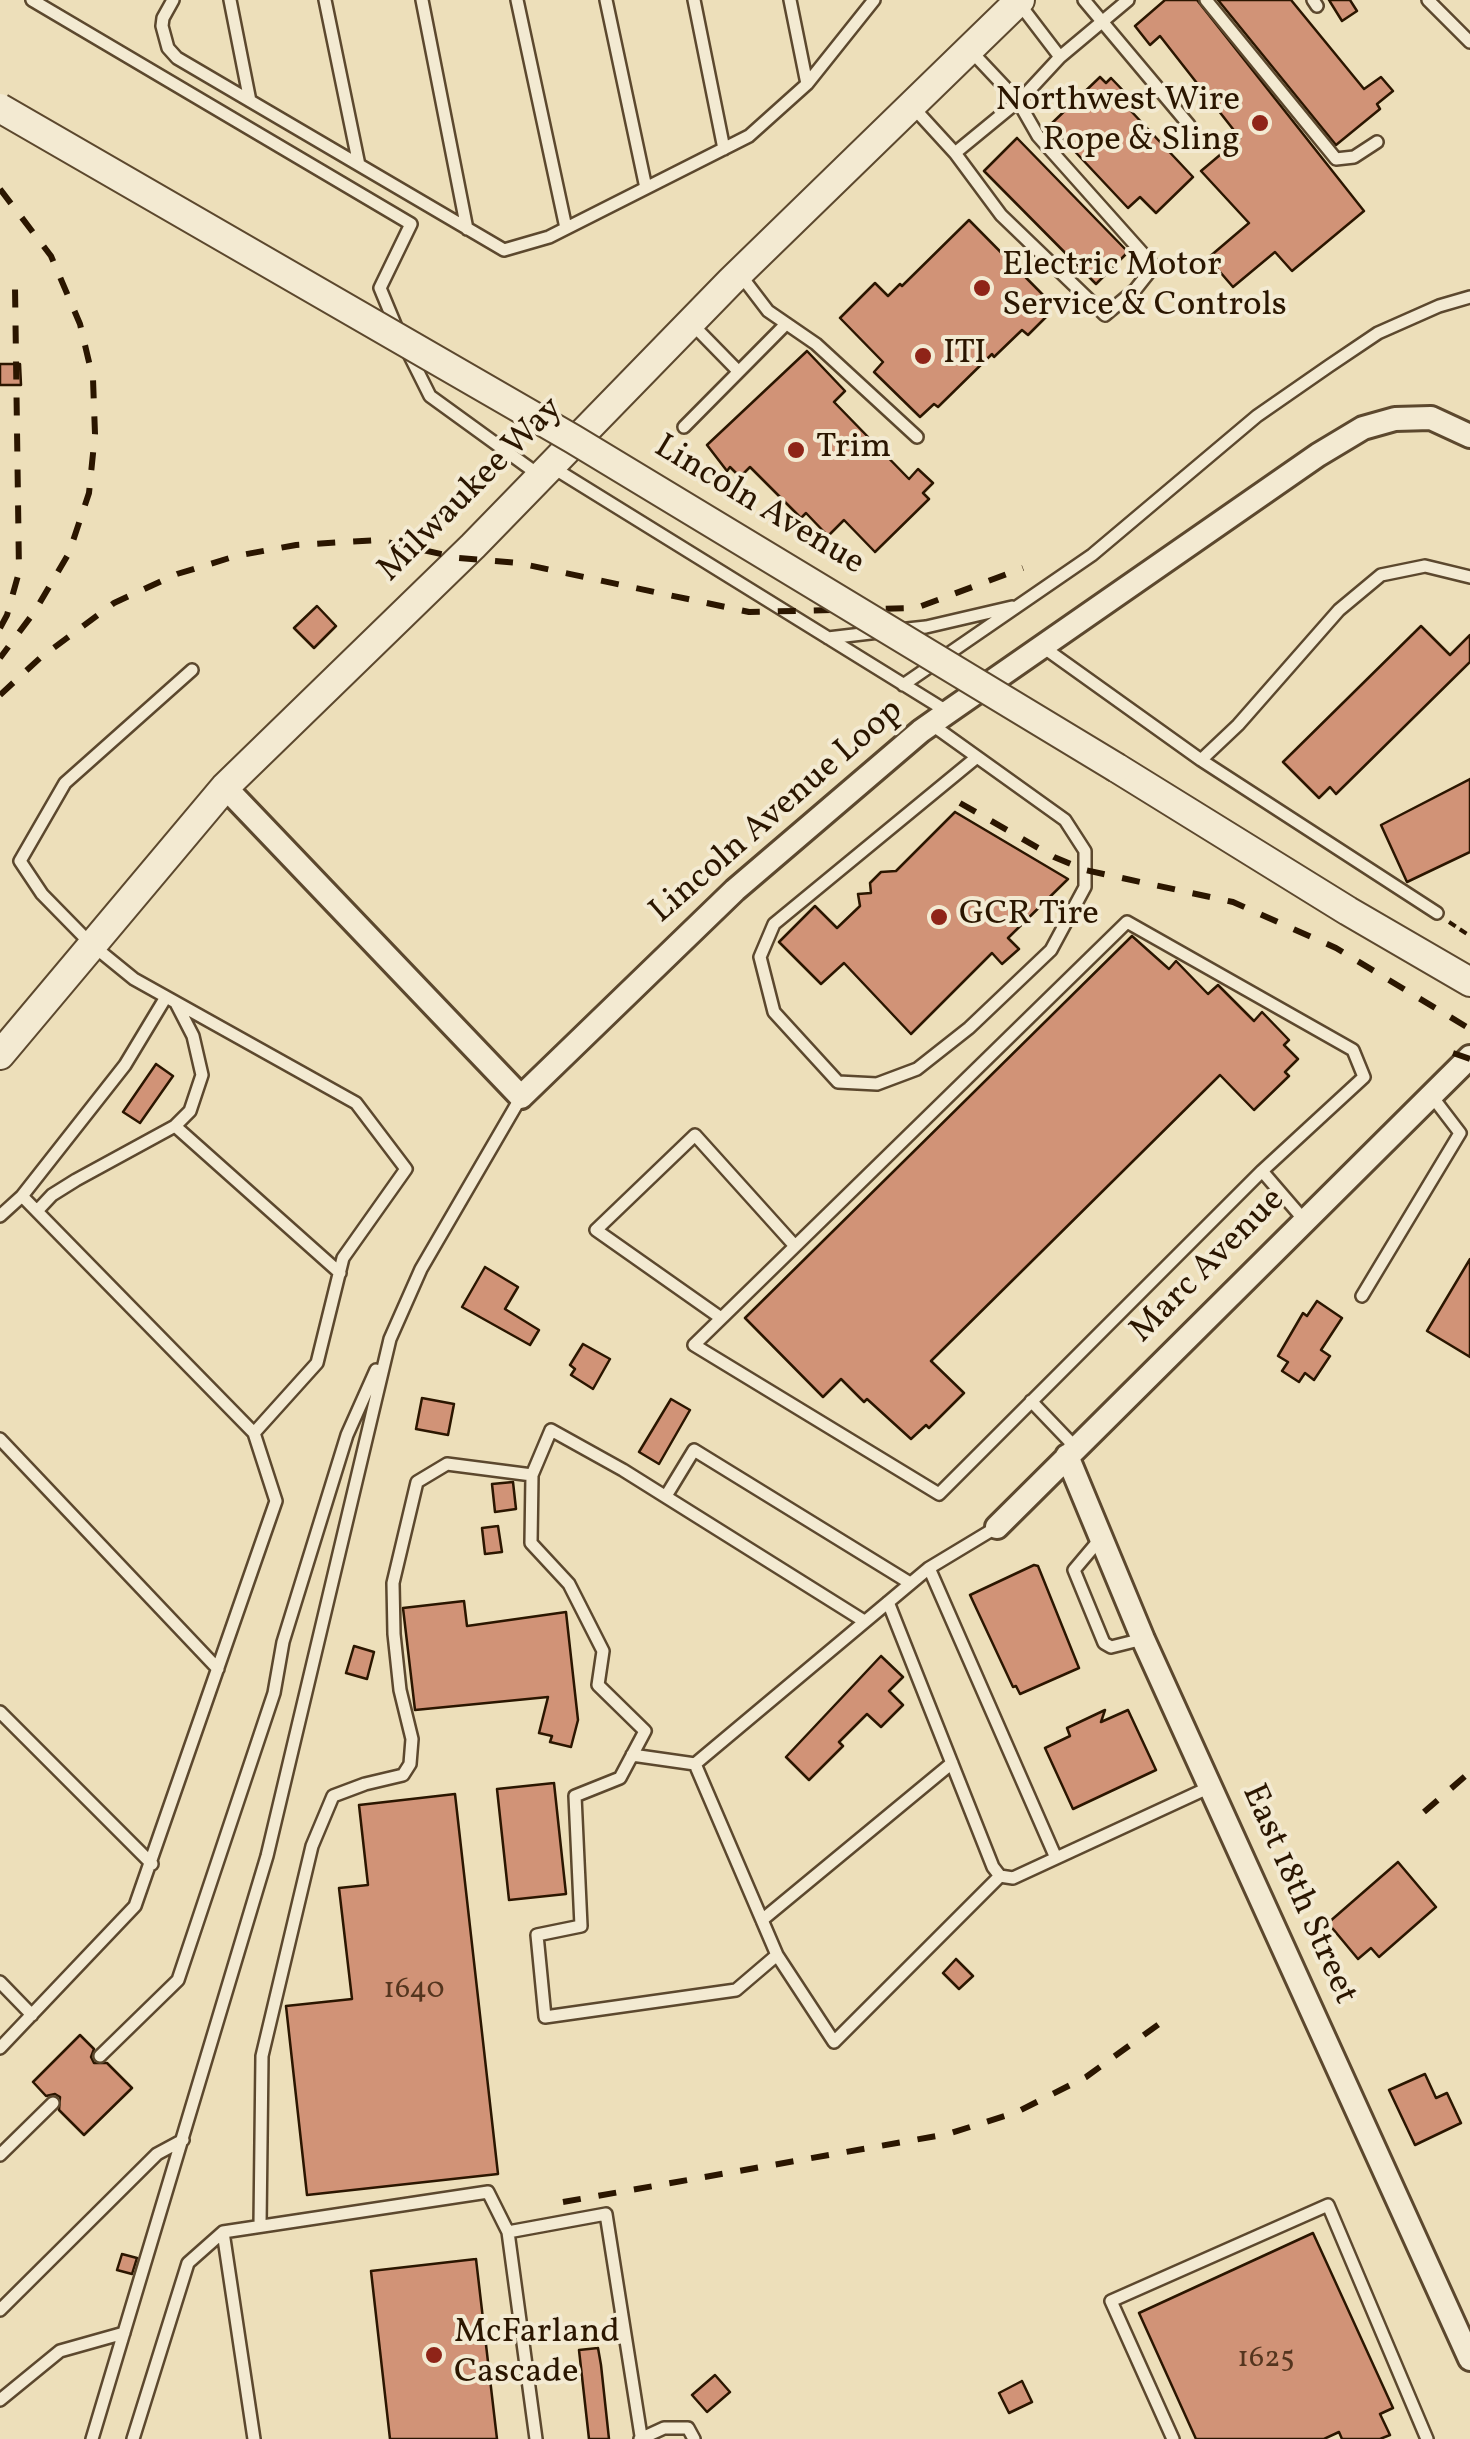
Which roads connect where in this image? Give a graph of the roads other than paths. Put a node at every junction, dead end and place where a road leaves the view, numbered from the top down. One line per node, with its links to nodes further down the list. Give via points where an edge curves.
1 (32, 0): 41 (lane, via 411,224 380,288 430,396)
2 (173, 0): 21 (lane, via 162,18 171,53)
3 (230, 0): 21 (lane)
4 (325, 0): 29 (lane)
5 (422, 0): 32 (lane)
6 (518, 0): 31 (lane)
7 (606, 0): 30 (lane)
8 (694, 0): 27 (lane)
9 (790, 0): 20 (lane)
10 (874, 0): 20 (lane)
11 (1084, 0): 16 (lane)
12 (1128, 0): 16 (lane)
13 (1206, 0): 26 (lane, via 1336,158 1354,158)
14 (1428, 0): 17 (lane)
15 (1019, 1): 18 (street, Milwaukee Way); 19 (lane)
16 (1102, 20): 19 (lane); 25 (lane)
17 (1470, 42)
18 (970, 50): 22 (lane); 23 (street, Milwaukee Way)
19 (1060, 56): 22 (lane)
20 (808, 84): 27 (lane, via 749,136)
21 (250, 101): 29 (lane)
22 (1018, 102): 28 (lane); 28 (lane, via 1038,136 1154,266 1135,290 1104,315 1001,215)
23 (912, 106): 28 (lane); 33 (street, Milwaukee Way)
24 (0, 108): 54 (street, Lincoln Avenue, bridge, via 574,440)
25 (1190, 126)
26 (1377, 142)
27 (724, 148): 30 (lane)
28 (955, 153)
29 (359, 166): 32 (lane)
30 (646, 188): 31 (lane)
31 (566, 228): 32 (lane, via 504,250)
32 (467, 229)
33 (739, 273): 35 (street, Milwaukee Way); 36 (lane)
34 (1470, 297): 43 (lane, via 1378,332 1257,416 1092,555)
35 (691, 323): 37 (lane); 41 (street, Milwaukee Way)
36 (785, 325): 37 (lane); 40 (lane, via 816,344)
37 (738, 371): 38 (lane)
38 (684, 427)
39 (1470, 436): 45 (street, Lincoln Avenue Loop, via 1432,418 1362,428)
40 (917, 438)
41 (546, 471): 44 (lane); 51 (street, Milwaukee Way)
42 (1470, 576): 50 (lane, via 1425,566 1381,576 1340,610)
43 (1020, 605): 44 (lane, via 926,627); 47 (lane)
44 (826, 638): 47 (lane)
45 (1043, 647): 48 (street, Lincoln Avenue Loop); 50 (lane)
46 (192, 670): 53 (lane, via 65,783 20,861)
47 (903, 685): 48 (lane)
48 (939, 718): 49 (lane); 59 (street, Lincoln Avenue Loop, via 735,890)
49 (976, 757): 49 (lane, via 1064,820 1085,851 1086,887 1051,950 956,1038 916,1069 877,1084 838,1082 774,1012 760,957 774,924)
50 (1201, 760): 52 (lane)
51 (225, 787): 53 (street, Milwaukee Way); 59 (street)
52 (1437, 913)
53 (91, 944): 55 (lane); 56 (street, Milwaukee Way)
54 (1470, 982)
55 (171, 1000): 60 (lane, via 193,1036 202,1075 190,1111); 63 (lane); 68 (lane, via 356,1103 406,1170 343,1258)
56 (0, 1056)
57 (1470, 1057): 58 (street, Marc Avenue)
58 (1432, 1095): 61 (lane); 66 (street, Marc Avenue)
59 (521, 1098): 71 (lane, via 420,1269)
60 (175, 1126): 64 (lane, via 76,1180); 68 (lane)
61 (1465, 1136): 69 (lane)
62 (1262, 1171): 66 (lane); 67 (lane, via 1364,1078 1353,1050 1126,922); 72 (lane)
63 (22, 1196): 64 (lane); 65 (lane)
64 (36, 1211): 73 (lane)
65 (0, 1216)
66 (1305, 1221): 75 (street, Marc Avenue)
67 (795, 1246): 70 (lane); 70 (lane, via 695,1135 596,1230)
68 (340, 1273): 73 (lane, via 317,1363)
69 (1362, 1296)
70 (721, 1318): 72 (lane, via 694,1345 938,1494)
71 (390, 1339): 99 (lane, via 347,1435 274,1693 178,1980); 101 (lane, via 281,1801)
72 (1031, 1401): 75 (lane)
73 (254, 1433): 85 (lane, via 276,1502)
74 (0, 1440): 85 (lane)
75 (1072, 1452): 78 (street, Marc Avenue); 79 (street, East 18th Street)
76 (532, 1474): 77 (lane, via 551,1430); 87 (lane, via 531,1543 569,1584 604,1651 598,1685 645,1731); 103 (lane, via 447,1464 417,1482 393,1583 410,1764 403,1775 333,1796 312,1846 262,2056)
77 (666, 1496): 81 (lane, via 694,1450); 83 (lane)
78 (996, 1527): 80 (lane)
79 (1101, 1538): 84 (street, East 18th Street); 84 (lane, via 1074,1570 1104,1643)
80 (928, 1568): 81 (lane); 91 (lane)
81 (910, 1583): 82 (lane)
82 (888, 1602): 83 (lane); 88 (lane)
83 (864, 1622): 89 (lane)
84 (1143, 1639): 90 (street, East 18th Street)
85 (218, 1670): 92 (lane)
86 (0, 1712): 92 (lane)
87 (632, 1755): 89 (lane); 95 (lane, via 620,1778 575,1796 581,1926 536,1935 545,2018 736,1990)
88 (952, 1763): 93 (lane); 94 (lane)
89 (695, 1764): 94 (lane)
90 (1210, 1787): 91 (lane); 108 (street, East 18th Street)
91 (1056, 1858): 93 (lane, via 1013,1878)
92 (152, 1864): 97 (lane, via 136,1906)
93 (1000, 1876): 95 (lane, via 834,2042)
94 (762, 1920): 95 (lane)
95 (777, 1955)
96 (0, 1982): 97 (lane)
97 (32, 2014): 98 (lane)
98 (0, 2048)
99 (100, 2056)
100 (53, 2103): 102 (lane)
101 (183, 2140): 106 (lane, via 157,2154); 107 (lane)
102 (0, 2155)
103 (260, 2226): 104 (lane); 105 (lane, via 488,2192)
104 (223, 2232): 112 (lane, via 188,2262); 113 (lane)
105 (508, 2232): 110 (lane, via 606,2214); 114 (lane)
106 (0, 2310)
107 (124, 2333): 109 (lane, via 60,2351); 111 (lane)
108 (1470, 2359)
109 (0, 2400)
110 (641, 2438): 115 (lane, via 688,2428)
111 (92, 2439)
112 (132, 2439)
113 (254, 2439)
114 (536, 2439)
115 (694, 2439)
116 (1173, 2439): 117 (lane, via 1110,2301 1328,2205)
117 (1427, 2439)

